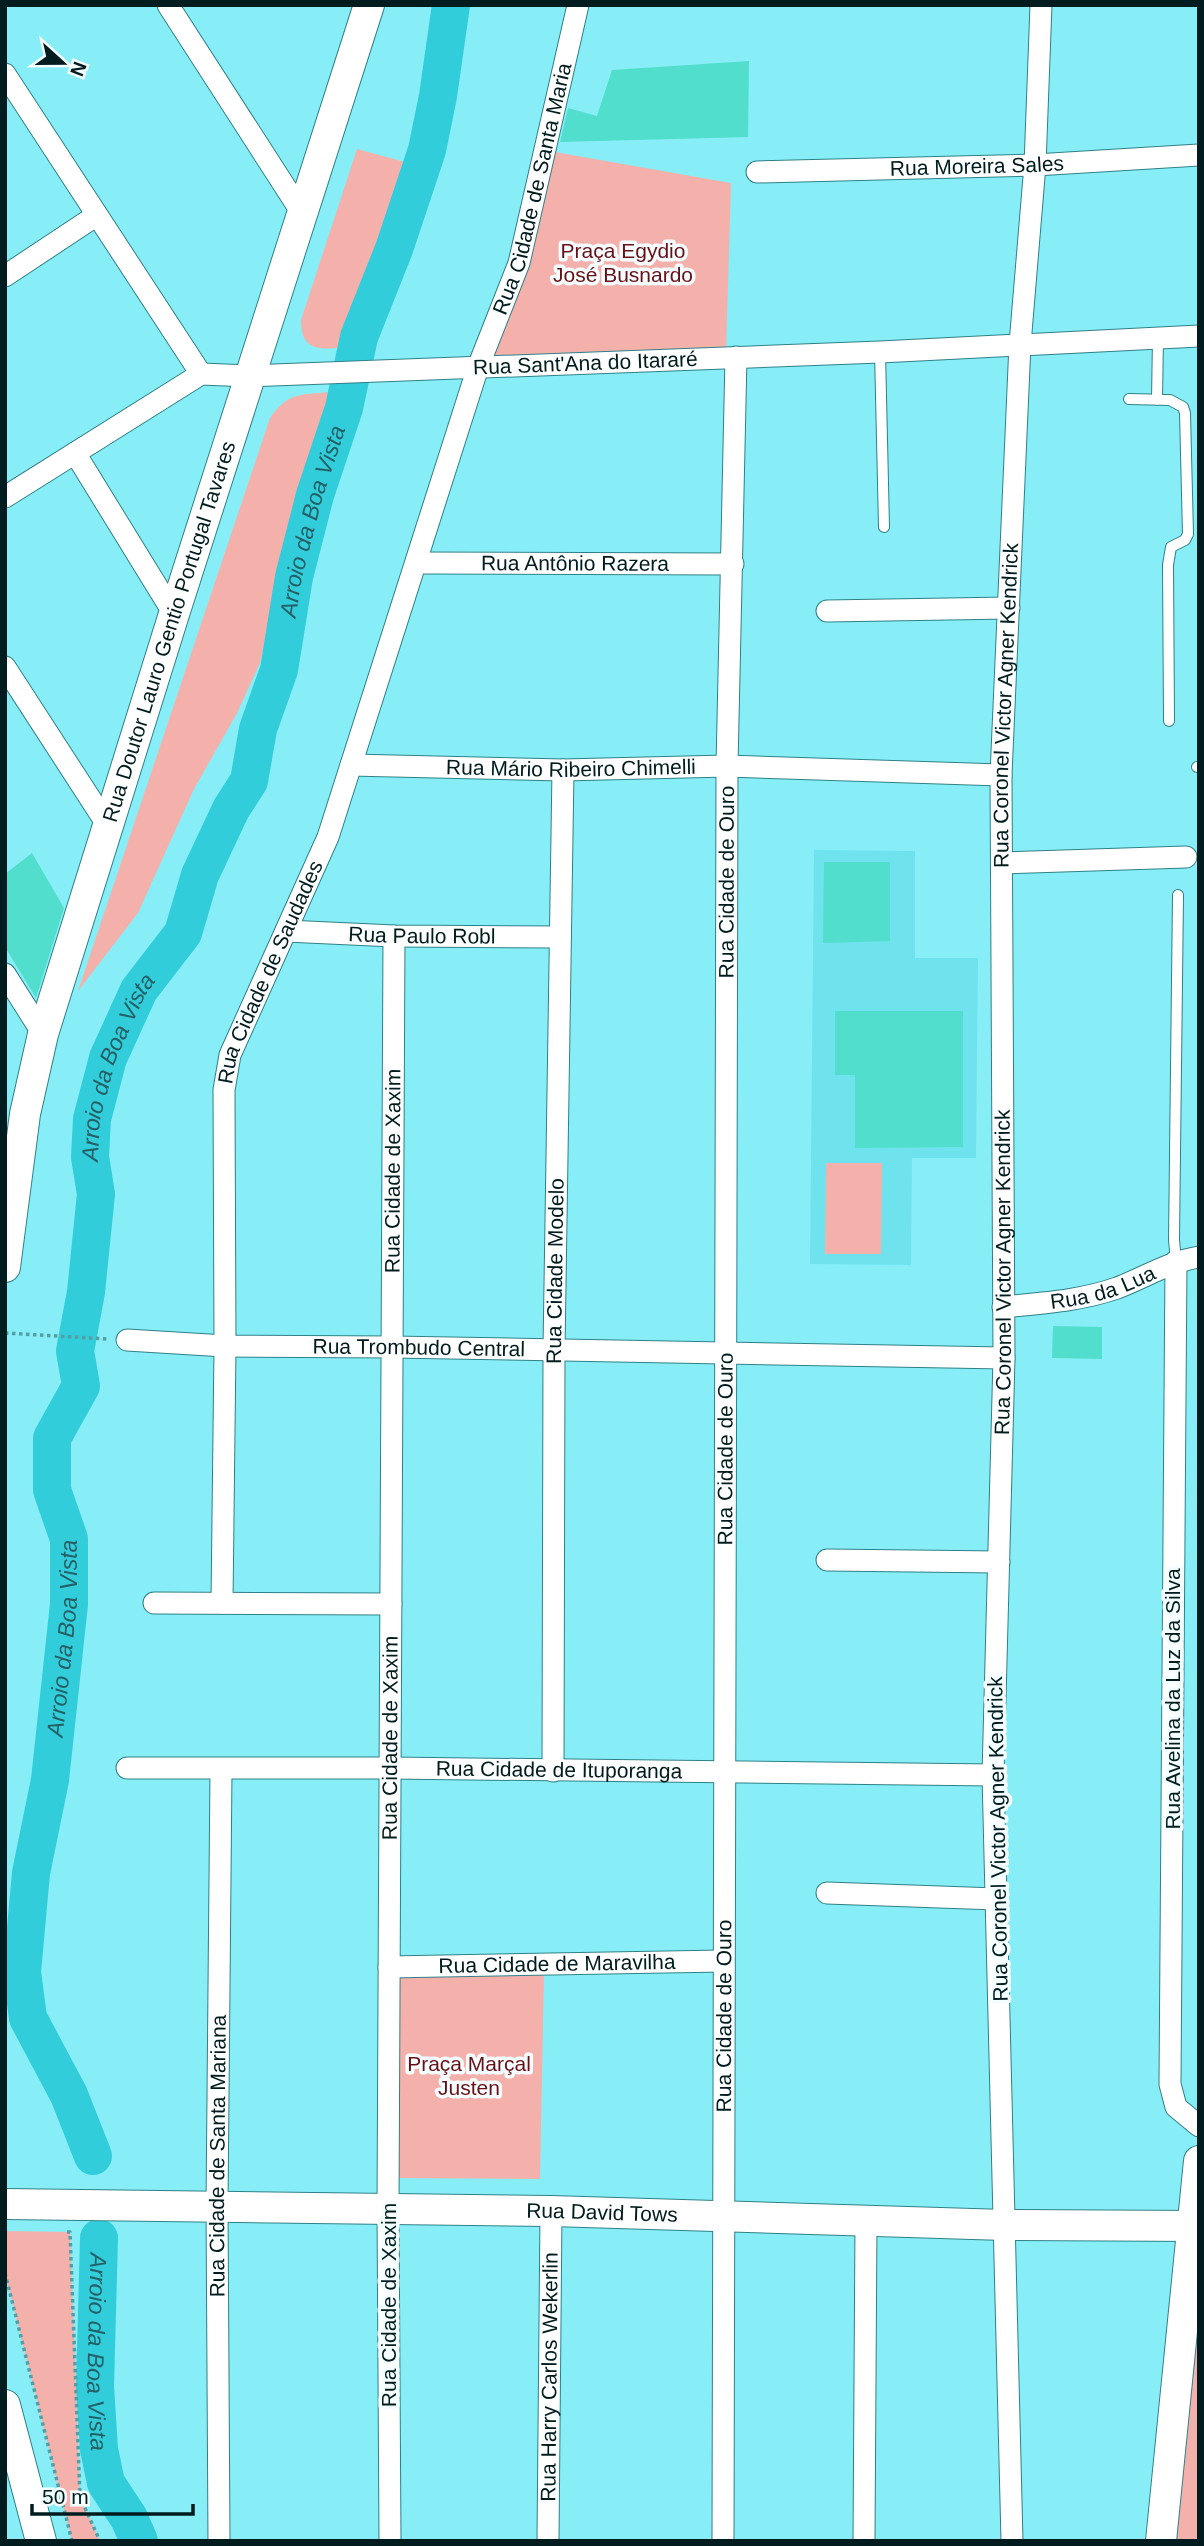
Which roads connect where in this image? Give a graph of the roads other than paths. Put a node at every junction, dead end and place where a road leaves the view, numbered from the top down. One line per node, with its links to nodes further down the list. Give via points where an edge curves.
1 (169, 5): 9 (street)
2 (369, 5): 9 (street, Rua Doutor Lauro Gentio Portugal Tavares)
3 (578, 5): 17 (street, Rua Cidade de Santa Maria, via 520,263)
4 (1041, 5): 7 (street, Rua Coronel Victor Agner Kendrick)
5 (5, 74): 10 (street)
6 (1199, 155): 7 (street, Rua Moreira Sales)
7 (1035, 165): 8 (street, Rua Moreira Sales); 14 (street, Rua Coronel Victor Agner Kendrick)
8 (757, 172)
9 (302, 213): 19 (street, Rua Doutor Lauro Gentio Portugal Tavares)
10 (96, 215): 11 (street); 18 (street)
11 (5, 276)
12 (1199, 336): 13 (street, Rua Sant'Ana do Itararé)
13 (1158, 337): 14 (street, Rua Sant'Ana do Itararé); 21 (lane)
14 (1020, 344): 15 (street, Rua Sant'Ana do Itararé); 27 (street, Rua Coronel Victor Agner Kendrick)
15 (880, 352): 16 (street, Rua Sant'Ana do Itararé); 24 (lane)
16 (736, 357): 17 (street, Rua Sant'Ana do Itararé); 26 (street, Rua Cidade de Ouro)
17 (478, 367): 19 (street, Rua Sant'Ana do Itararé); 25 (street, Rua Cidade de Saudades)
18 (201, 374): 19 (street, Rua Sant'Ana do Itararé); 22 (street)
19 (250, 376): 29 (street, Rua Doutor Lauro Gentio Portugal Tavares)
20 (1129, 399): 21 (lane)
21 (1157, 400): 31 (lane, via 1177,402 1185,413 1188,534 1171,547 1168,565)
22 (75, 453): 23 (street); 29 (street)
23 (5, 497)
24 (884, 527)
25 (416, 563): 26 (street, Rua Antônio Razera); 32 (street, Rua Cidade de Saudades)
26 (733, 564): 33 (street, Rua Cidade de Ouro)
27 (1009, 608): 28 (street); 35 (street, Rua Coronel Victor Agner Kendrick)
28 (827, 611)
29 (174, 614): 36 (street, Rua Doutor Lauro Gentio Portugal Tavares)
30 (5, 667): 36 (street)
31 (1169, 721)
32 (351, 765): 34 (street, Rua Mário Ribeiro Chimelli); 40 (street, Rua Cidade de Saudades, via 328,837)
33 (727, 766): 34 (street, Rua Mário Ribeiro Chimelli); 35 (street, Rua Mário Ribeiro Chimelli); 53 (street, Rua Cidade de Ouro)
34 (563, 770): 42 (street, Rua Cidade Modelo)
35 (1001, 775): 38 (street, Rua Coronel Victor Agner Kendrick)
36 (108, 825): 44 (street, Rua Doutor Lauro Gentio Portugal Tavares)
37 (1186, 857): 38 (street)
38 (1002, 863): 48 (street, Rua Coronel Victor Agner Kendrick)
39 (1178, 895): 46 (lane)
40 (286, 931): 41 (street, Rua Paulo Robl); 50 (street, Rua Cidade de Saudades, via 230,1055 224,1090)
41 (394, 936): 42 (street, Rua Paulo Robl); 51 (street, Rua Cidade de Xaxim)
42 (560, 937): 52 (street, Rua Cidade Modelo)
43 (5, 974): 44 (street)
44 (43, 1034): 47 (street, Rua Doutor Lauro Gentio Portugal Tavares, via 25,1114)
45 (1199, 1257): 46 (street, Rua da Lua)
46 (1176, 1261): 48 (street, Rua da Lua, via 1117,1288 1076,1300); 70 (street, Rua Avelina da Luz da Silva, via 1170,2084 1176,2107)
47 (5, 1264)
48 (1003, 1307): 54 (street, Rua Coronel Victor Agner Kendrick)
49 (120, 1340): 50 (street, Rua Trombudo Central)
50 (226, 1346): 51 (street, Rua Trombudo Central); 58 (street, Rua Cidade de Saudades)
51 (392, 1347): 52 (street, Rua Trombudo Central); 59 (street, Rua Cidade de Xaxim)
52 (554, 1350): 53 (street, Rua Trombudo Central); 63 (street, Rua Cidade Modelo)
53 (726, 1352): 54 (street, Rua Trombudo Central); 64 (street, Rua Cidade de Ouro)
54 (1004, 1358): 56 (street, Rua Coronel Victor Agner Kendrick)
55 (827, 1560): 56 (street)
56 (999, 1562): 65 (street, Rua Coronel Victor Agner Kendrick)
57 (154, 1603): 58 (street)
58 (222, 1603): 59 (street)
59 (391, 1604): 61 (street, Rua Cidade de Xaxim)
60 (127, 1768): 62 (street, Rua Cidade de Ituporanga)
61 (390, 1768): 62 (street, Rua Cidade de Ituporanga); 63 (street, Rua Cidade de Ituporanga); 69 (street, Rua Cidade de Xaxim)
62 (221, 1770): 73 (street, Rua Cidade de Santa Mariana)
63 (553, 1771): 64 (street, Rua Cidade de Ituporanga)
64 (724, 1773): 65 (street, Rua Cidade de Ituporanga); 68 (street, Rua Cidade de Ouro)
65 (993, 1774): 67 (street, Rua Coronel Victor Agner Kendrick)
66 (827, 1893): 67 (street)
67 (996, 1899): 78 (street, Rua Coronel Victor Agner Kendrick)
68 (723, 1961): 69 (street, Rua Cidade de Maravilha); 76 (street, Rua Cidade de Ouro)
69 (389, 1967): 74 (street, Rua Cidade de Xaxim)
70 (1199, 2126)
71 (1199, 2161): 79 (street)
72 (5, 2204): 73 (street, Rua David Tows)
73 (216, 2206): 74 (street, Rua David Tows); 83 (street, Rua Cidade de Santa Mariana)
74 (388, 2209): 75 (street, Rua David Tows); 84 (street, Rua Cidade de Xaxim)
75 (551, 2211): 76 (street, Rua David Tows); 85 (street, Rua Harry Carlos Wekerlin)
76 (723, 2216): 77 (street, Rua David Tows); 86 (street, Rua Cidade de Ouro)
77 (866, 2221): 78 (street, Rua David Tows); 87 (street)
78 (1005, 2225): 79 (street, Rua David Tows); 88 (street, Rua Coronel Victor Agner Kendrick)
79 (1196, 2226): 81 (street)
80 (6, 2411): 82 (street)
81 (1163, 2538)
82 (41, 2541)
83 (219, 2541)
84 (390, 2541)
85 (548, 2541)
86 (723, 2541)
87 (864, 2541)
88 (1012, 2541)

